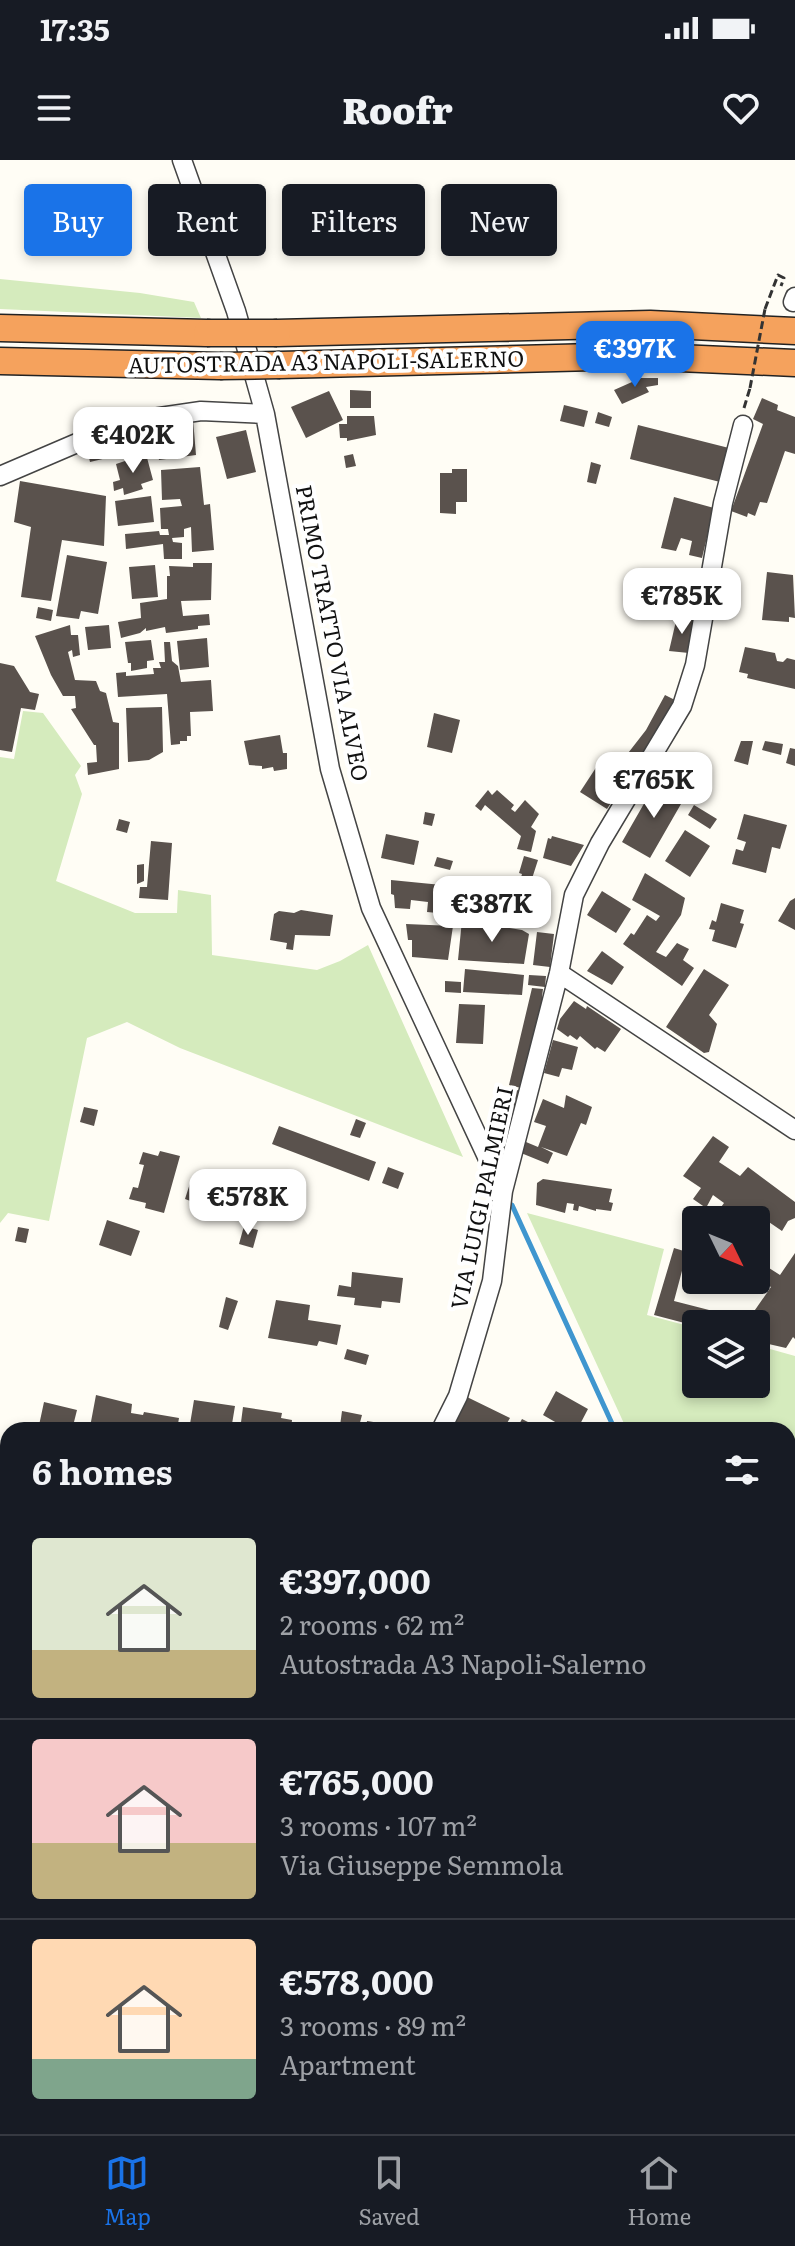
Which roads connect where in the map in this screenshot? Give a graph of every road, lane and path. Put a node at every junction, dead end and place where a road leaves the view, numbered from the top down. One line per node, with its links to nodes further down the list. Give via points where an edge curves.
1 (182, 160): 8 (street, PRIMO TRATTO VIA ALVEO, via 236,311)
2 (765, 309): 7 (path, bridge)
3 (0, 328): 4 (highway, AUTOSTRADA A3 NAPOLI-SALERNO, bridge, via 277,333 650,324)
4 (795, 331)
5 (0, 361): 6 (highway, AUTOSTRADA A3 NAPOLI-SALERNO, bridge, via 220,366 633,356)
6 (795, 363)
7 (750, 388)
8 (265, 414): 10 (street, via 201,411 126,422); 13 (street, PRIMO TRATTO VIA ALVEO, via 330,769 371,908)
9 (743, 425): 11 (street, VIA LUIGI PALMIERI, via 725,491 695,665 682,706 574,895)
10 (0, 476)
11 (559, 973): 12 (street); 13 (street, VIA LUIGI PALMIERI)
12 (795, 1130)
13 (503, 1191): 14 (street, VIA LUIGI PALMIERI, via 492,1281 458,1396)
14 (445, 1422)

